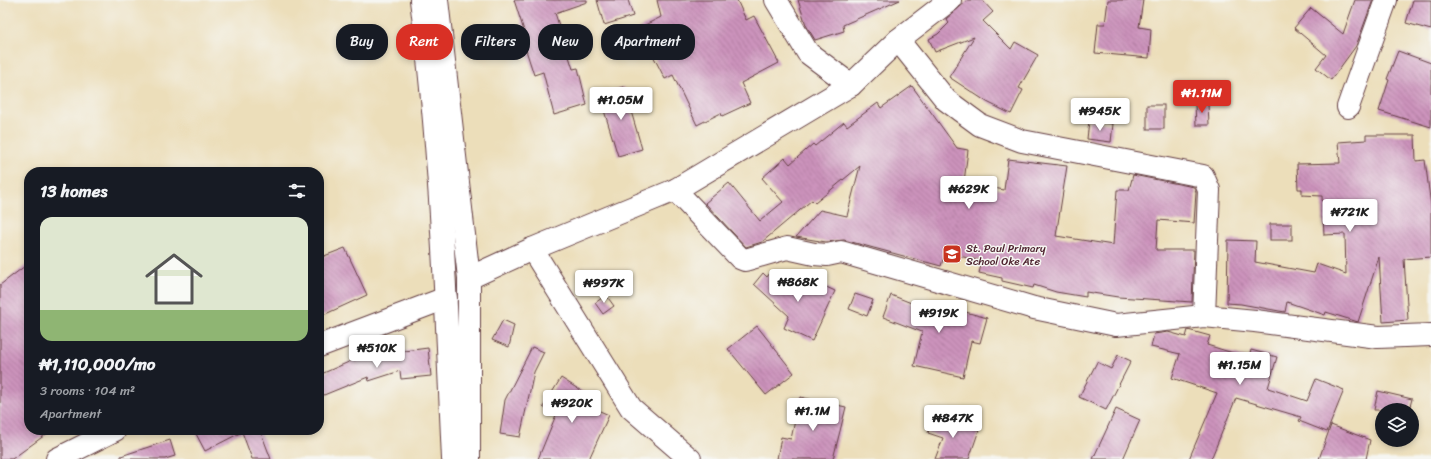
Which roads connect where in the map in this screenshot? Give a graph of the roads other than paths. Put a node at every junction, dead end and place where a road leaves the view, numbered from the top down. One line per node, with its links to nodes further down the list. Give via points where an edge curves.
1 (421, 0): 12 (street, via 432,84)
2 (437, 0): 11 (street)
3 (776, 0): 7 (street, via 808,53)
4 (950, 0): 6 (street)
5 (1386, 0): 8 (street)
6 (898, 40): 7 (street); 13 (street, via 946,100 980,125 1022,141 1203,176 1209,190)
7 (851, 85): 9 (street)
8 (1348, 107)
9 (675, 190): 10 (street); 13 (street, via 740,258 745,260 787,248 814,254 841,252 1034,308 1116,325)
10 (532, 249): 11 (street); 20 (street, via 630,408)
11 (469, 278): 19 (street)
12 (446, 298): 15 (street); 18 (street)
13 (1204, 316): 14 (street, via 1378,337)
14 (1431, 335)
15 (324, 344)
16 (105, 435): 17 (street)
17 (57, 459)
18 (453, 459)
19 (469, 459)
20 (690, 459)

